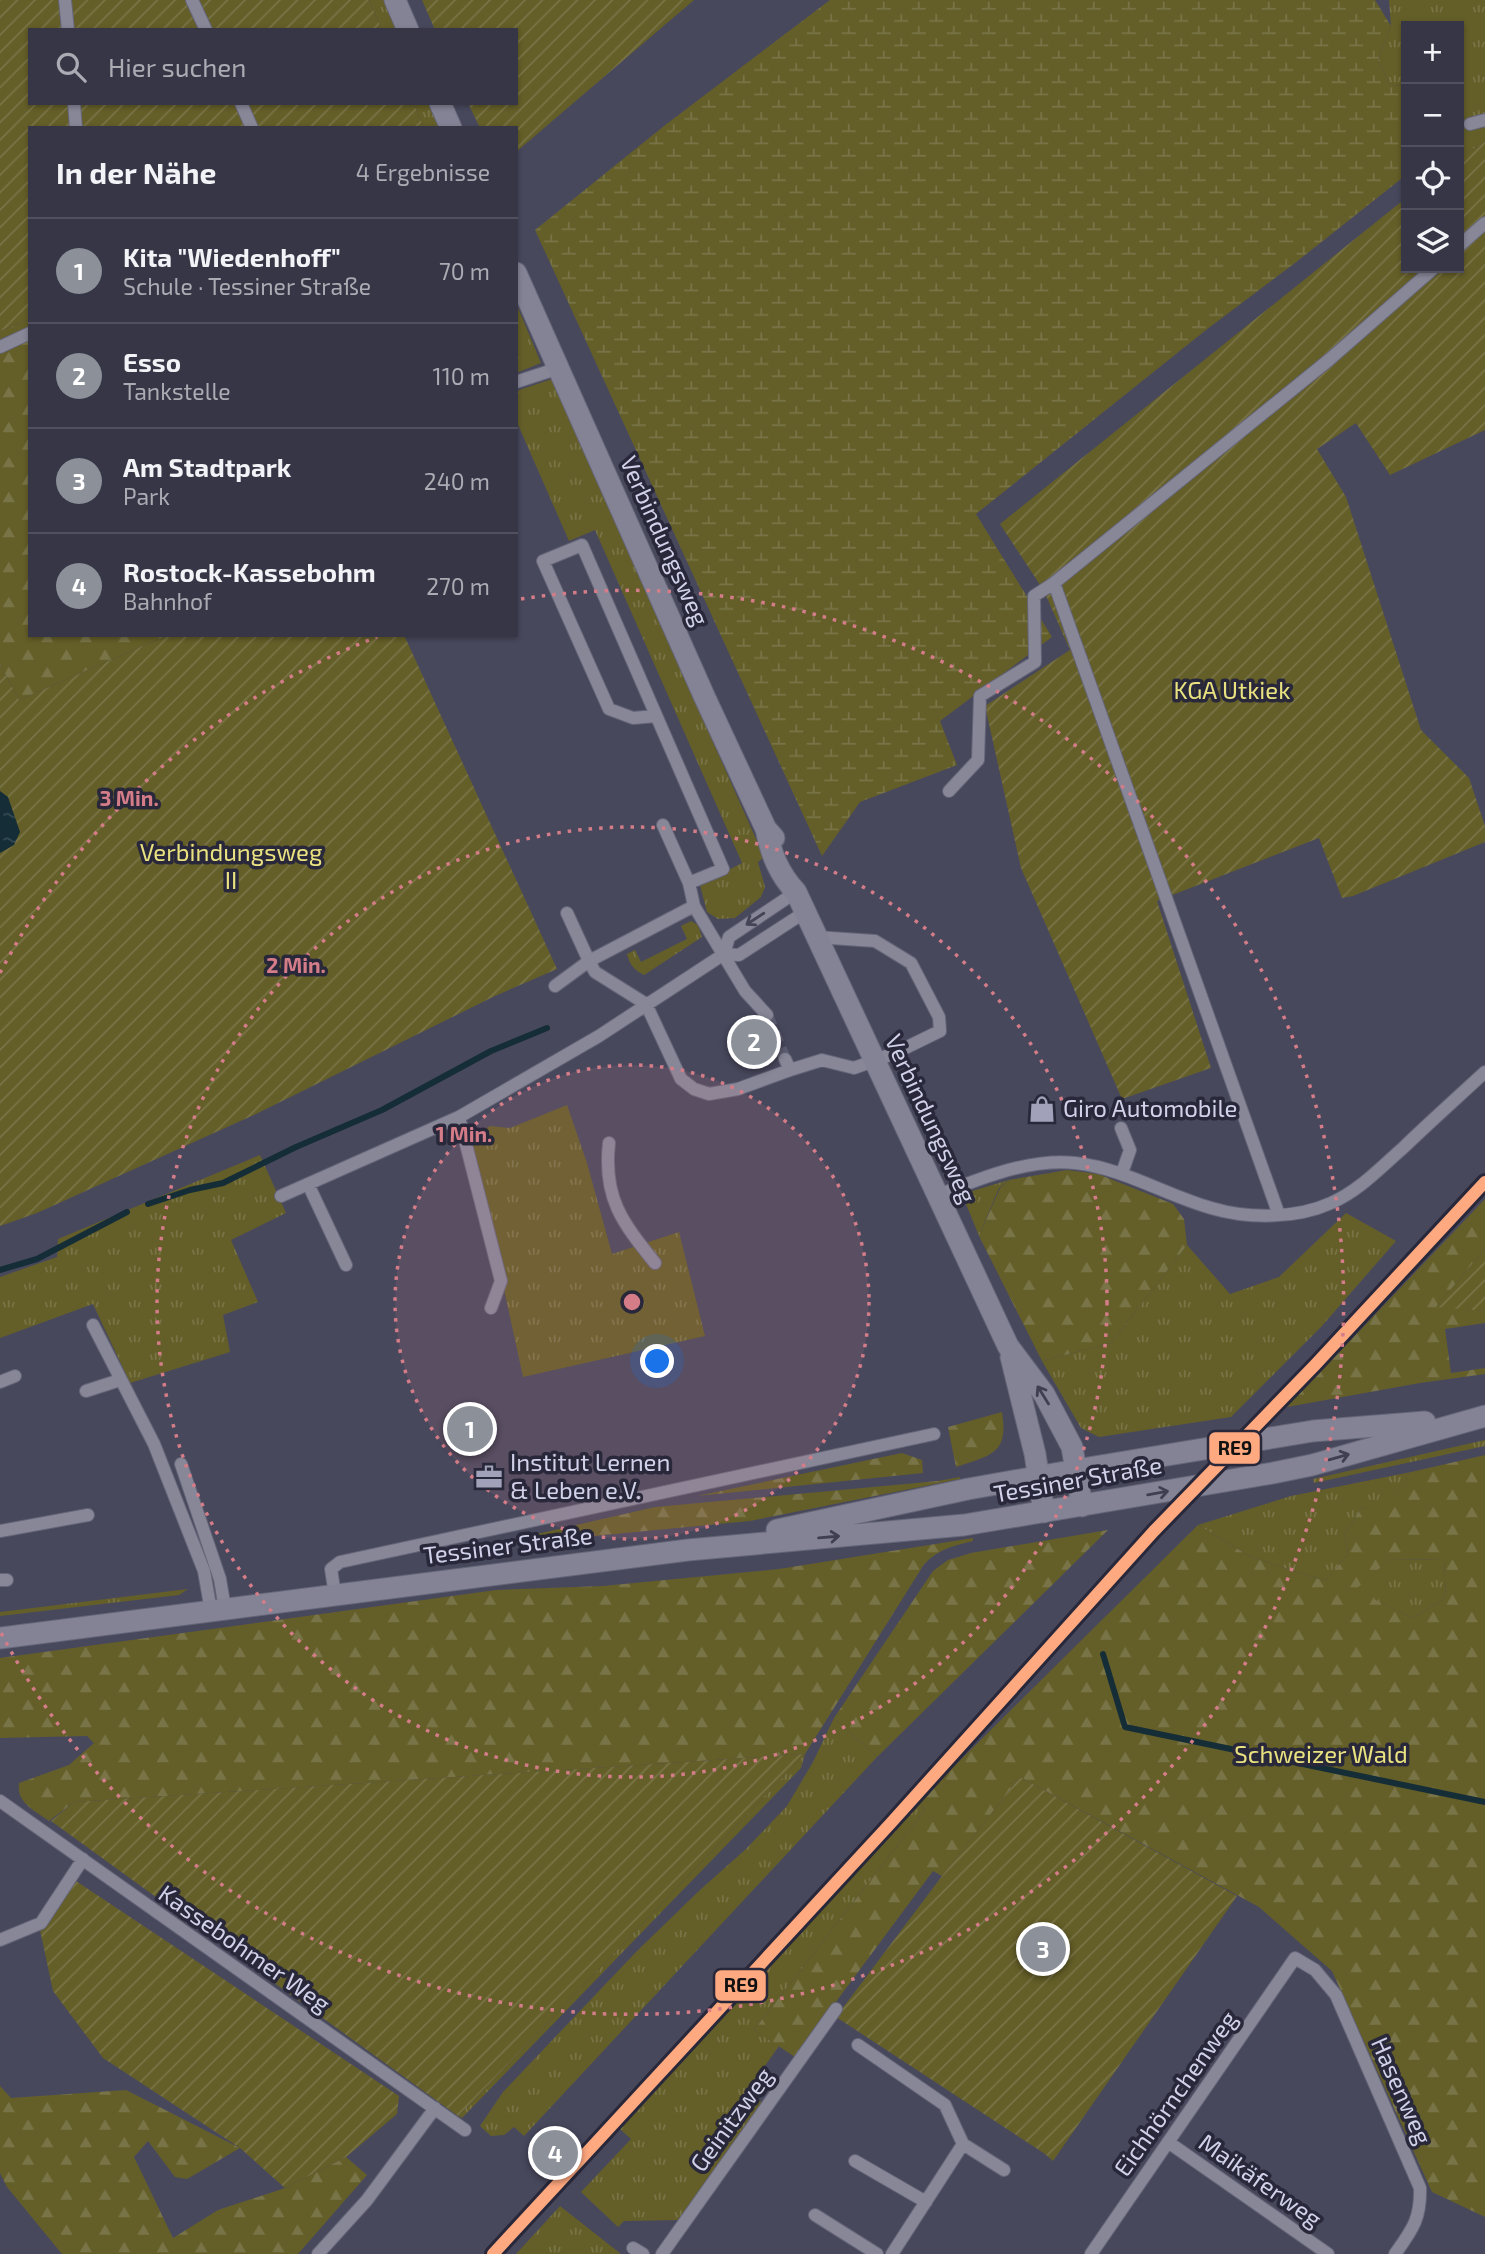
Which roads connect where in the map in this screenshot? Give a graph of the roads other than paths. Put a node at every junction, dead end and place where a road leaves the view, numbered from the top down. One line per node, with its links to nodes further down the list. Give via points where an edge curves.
1 (65, 0): 4 (street)
2 (192, 0): 5 (street)
3 (395, 0): 6 (main road)
4 (68, 28)
5 (205, 28)
6 (407, 28)
7 (74, 105): 12 (street)
8 (242, 105): 13 (street)
9 (441, 105): 14 (main road)
10 (1485, 120): 11 (street)
11 (1470, 124)
12 (76, 126)
13 (251, 126)
14 (450, 126)
15 (1485, 223): 16 (street)
16 (1464, 242)
17 (1428, 273): 23 (street, via 1330,359)
18 (518, 277): 21 (main road, Verbindungsweg)
19 (28, 334): 20 (street)
20 (0, 347)
21 (559, 368): 22 (street); 28 (main road, Verbindungsweg, via 766,829 770,852 784,880)
22 (518, 382)
23 (1054, 583): 25 (street, via 1034,596 1035,662 980,696 978,760); 47 (street)
24 (656, 716): 24 (street, via 633,718 609,709 543,561 582,545); 27 (street, via 723,869)
25 (949, 791)
26 (663, 825): 27 (street)
27 (689, 883): 29 (street)
28 (796, 892): 30 (main road, Verbindungsweg); 33 (street, one-way to 33, via 729,937)
29 (694, 906): 33 (street); 34 (street)
30 (805, 912): 32 (main road, Verbindungsweg); 33 (street, via 739,955)
31 (567, 913): 34 (street)
32 (816, 937): 38 (main road, Verbindungsweg); 38 (street, via 875,941 911,963 939,1017 940,1031)
33 (724, 954): 36 (street); 37 (street)
34 (589, 961): 35 (street); 36 (street, via 595,972)
35 (555, 986)
36 (646, 1004): 38 (street, via 681,1079 709,1094 738,1089 788,1065 822,1060); 40 (street)
37 (767, 1015)
38 (864, 1065): 46 (main road, Verbindungsweg)
39 (1485, 1072): 47 (street, via 1357,1190 1329,1204)
40 (459, 1117): 44 (street); 50 (street, via 501,1281)
41 (1121, 1128): 43 (street, via 1130,1150)
42 (609, 1143): 48 (street, via 607,1167 616,1208)
43 (1122, 1174): 46 (street, via 1052,1162 995,1174); 47 (street, via 1211,1208)
44 (308, 1184): 45 (street); 49 (street)
45 (281, 1196)
46 (936, 1196): 52 (main road, Verbindungsweg)
47 (1279, 1215)
48 (655, 1263)
49 (346, 1265)
50 (491, 1308)
51 (93, 1325): 54 (street)
52 (1008, 1346): 60 (main road, Verbindungsweg, one-way to 52, via 1072,1447 1044,1394); 61 (main road, Verbindungsweg)
53 (15, 1377): 55 (street)
54 (120, 1380): 56 (street); 68 (street, via 154,1444)
55 (0, 1382)
56 (86, 1391)
57 (1477, 1417): 60 (main road, Tessiner Straße, via 1313,1431); 62 (main road, Tessiner Straße, one-way to 57, via 1312,1465)
58 (934, 1434): 67 (street, Tessiner Straße, via 340,1562 331,1569)
59 (181, 1464): 68 (street, via 220,1579)
60 (1076, 1470): 61 (main road, Tessiner Straße); 62 (main road, Verbindungsweg)
61 (1038, 1477): 63 (main road, Verbindungsweg); 66 (main road, Tessiner Straße)
62 (1086, 1505): 63 (main road, Tessiner Straße)
63 (1044, 1512): 66 (main road, Tessiner Straße, one-way to 63, via 964,1525)
64 (88, 1515): 65 (street)
65 (0, 1531)
66 (688, 1550): 67 (main road, Tessiner Straße)
67 (335, 1595): 68 (main road, Tessiner Straße)
68 (218, 1610): 69 (main road, Tessiner Straße)
69 (0, 1638)
70 (0, 1801): 71 (street, Kassebohmer Weg)
71 (83, 1859): 72 (street, via 41,1923); 76 (street, Kassebohmer Weg)
72 (0, 1940)
73 (1295, 1958): 78 (street, Eichhörnchenweg); 90 (street, Hasenweg, via 1315,1970 1336,1995 1420,2189 1416,2223)
74 (836, 2009): 85 (street, Geinitzweg)
75 (858, 2045): 79 (street, via 945,2105)
76 (435, 2108): 77 (street, Kassebohmer Weg); 84 (street, via 367,2200)
77 (465, 2130)
78 (1168, 2142): 88 (street, Eichhörnchenweg); 89 (street, Maikäferweg)
79 (963, 2144): 81 (street); 82 (street)
80 (855, 2161): 82 (street)
81 (1004, 2170)
82 (926, 2202): 87 (street)
83 (815, 2215): 86 (street)
84 (318, 2254)
85 (662, 2254)
86 (877, 2254)
87 (892, 2254)
88 (1091, 2254)
89 (1328, 2254)
90 (1395, 2254)

